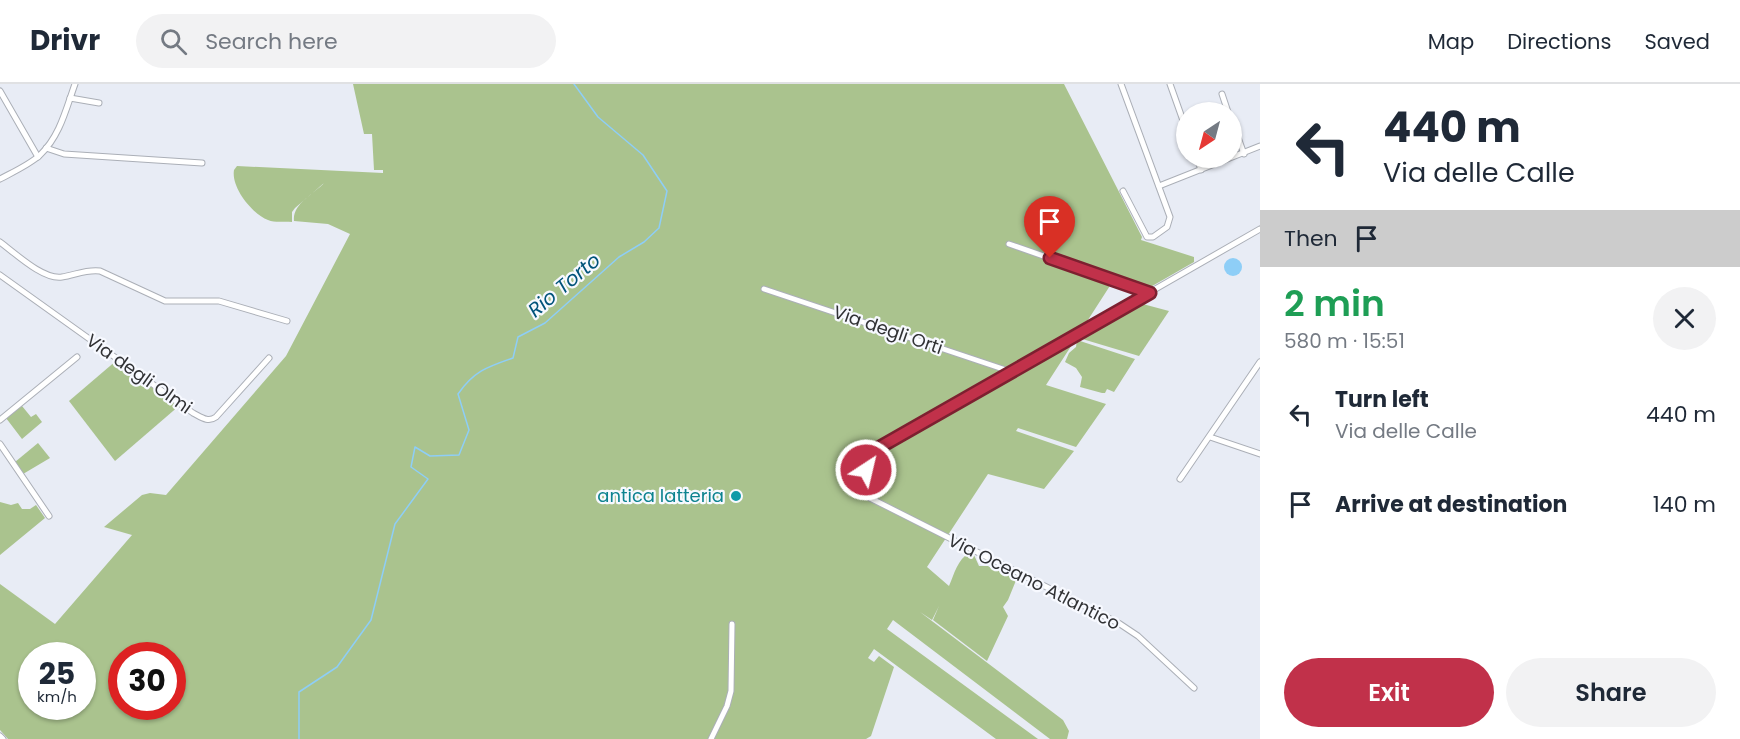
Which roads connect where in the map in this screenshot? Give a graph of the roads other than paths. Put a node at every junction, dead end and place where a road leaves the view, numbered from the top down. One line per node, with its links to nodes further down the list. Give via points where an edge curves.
1 (75, 84): 6 (street)
2 (1121, 84): 18 (street)
3 (1170, 84): 8 (street)
4 (0, 91): 14 (street)
5 (1222, 94): 9 (street)
6 (70, 98): 7 (street); 11 (street, via 58,130)
7 (99, 102)
8 (1176, 102)
9 (1225, 102)
10 (1260, 146): 13 (street)
11 (46, 148): 14 (street); 15 (street, via 64,154)
12 (1242, 148): 13 (street)
13 (1244, 154): 16 (street)
14 (38, 157): 17 (street)
15 (202, 163)
16 (1201, 170): 18 (street)
17 (0, 179)
18 (1159, 186): 19 (street, via 1171,220 1150,238)
19 (1123, 191)
20 (1260, 229): 25 (street)
21 (0, 242): 26 (street, via 51,277 100,271 165,300 219,301)
22 (1010, 244): 25 (street)
23 (0, 275): 28 (street, Via degli Olmi, via 206,419 216,417)
24 (764, 289): 30 (street, Via degli Orti)
25 (1150, 293): 30 (street)
26 (287, 321)
27 (77, 357): 31 (street)
28 (269, 358)
29 (1260, 362): 32 (street)
30 (1012, 372): 38 (street, Via Oceano Atlantico, via 875,451 869,459 862,494 1134,633)
31 (0, 420)
32 (1209, 437): 34 (street); 35 (street)
33 (0, 444): 36 (street)
34 (1260, 454)
35 (1180, 479)
36 (49, 516)
37 (732, 624): 39 (street, via 731,691)
38 (1194, 688)
39 (711, 739)

